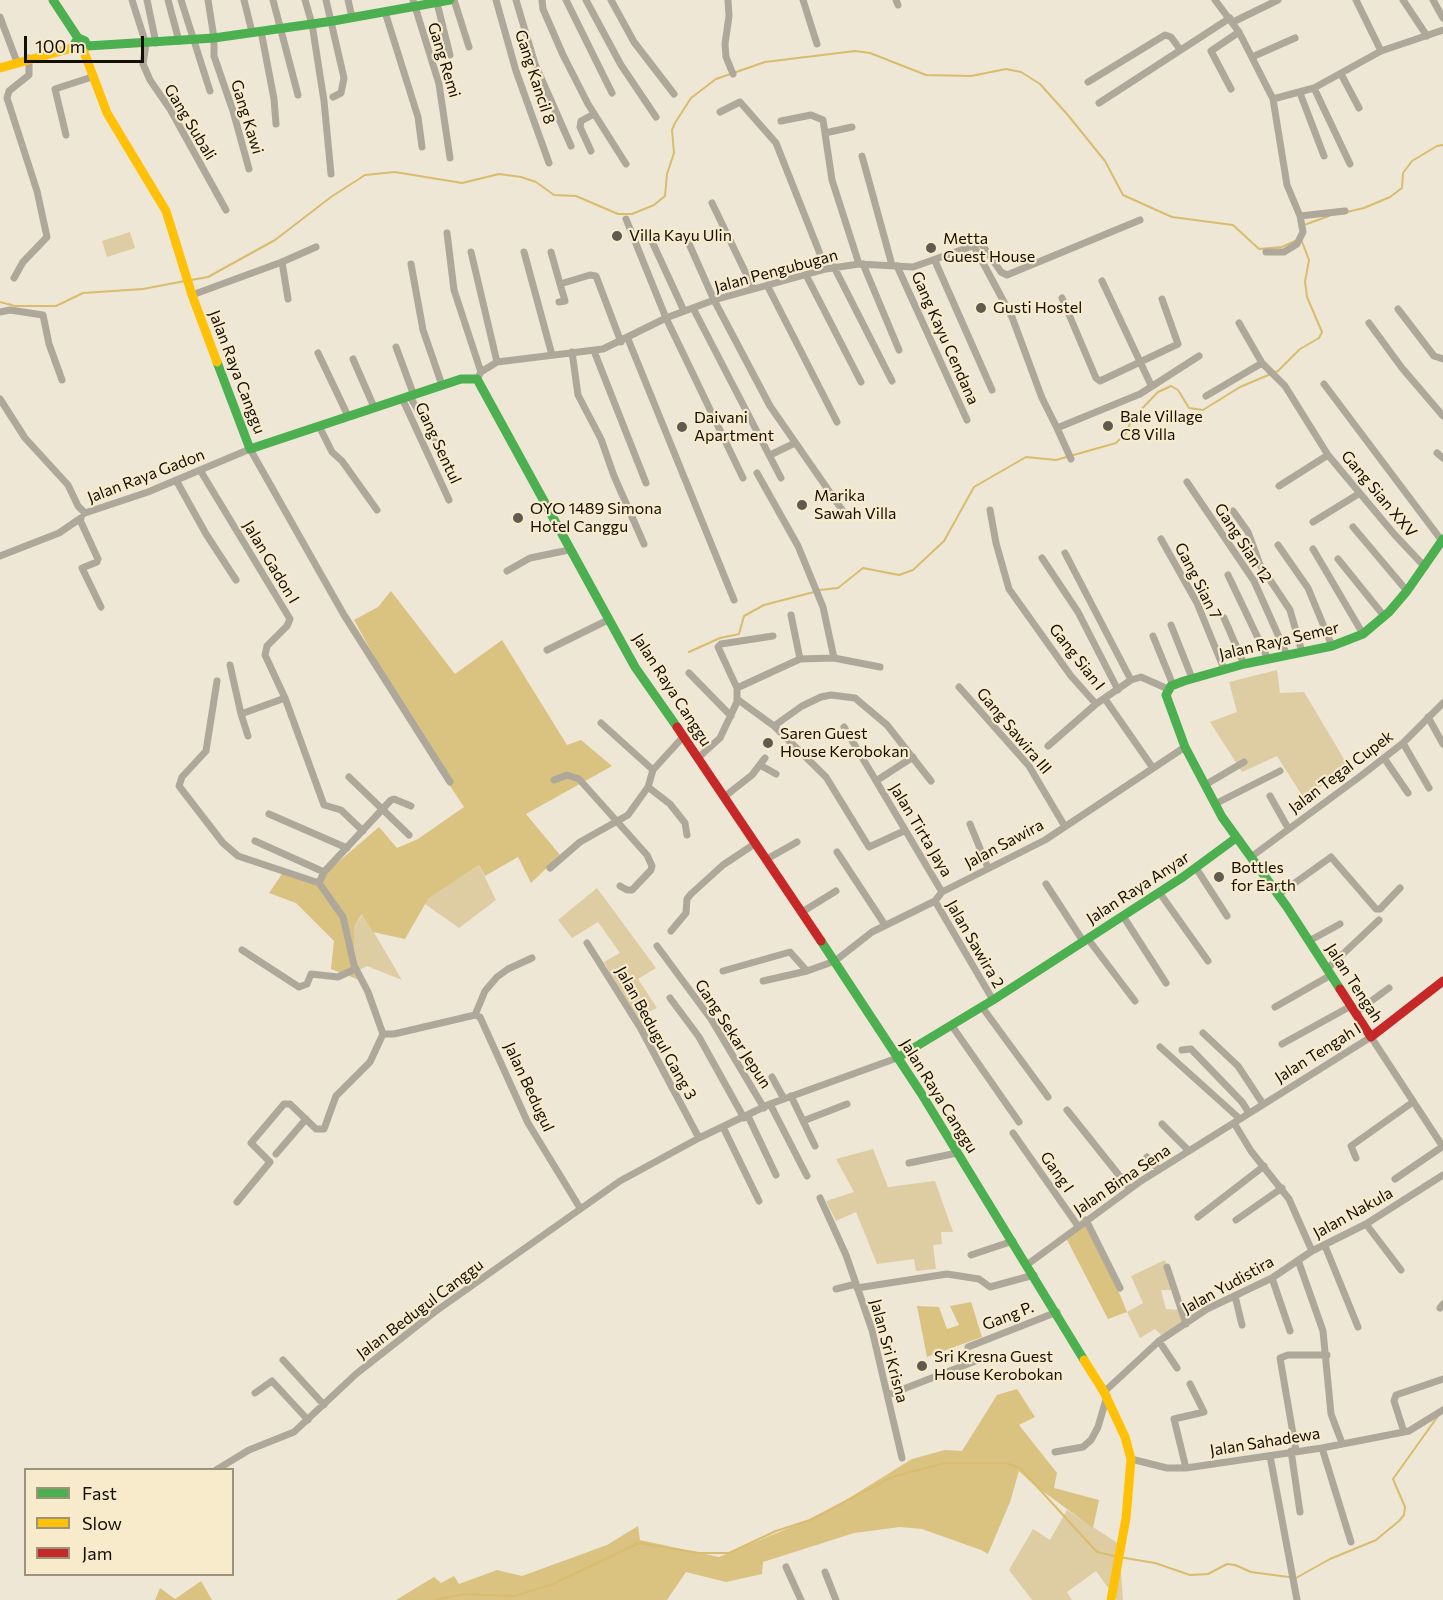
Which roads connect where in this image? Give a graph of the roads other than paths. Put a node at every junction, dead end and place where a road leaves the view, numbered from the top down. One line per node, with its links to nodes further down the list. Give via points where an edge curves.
1 (53, 0): 40 (main road)
2 (132, 0): 46 (street, Gang Subali)
3 (147, 0): 45 (street)
4 (168, 0): 44 (street)
5 (181, 0): 43 (street)
6 (208, 0): 41 (street, Gang Kawi)
7 (244, 0): 37 (street)
8 (273, 0): 35 (street)
9 (305, 0): 34 (street)
10 (326, 0): 33 (street)
11 (348, 0): 30 (street)
12 (452, 0): 26 (main road); 48 (street)
13 (496, 0): 87 (street, Gang Kancil 8)
14 (516, 0): 81 (street, via 535,64)
15 (542, 0): 74 (street, via 563,55)
16 (566, 0): 65 (street)
17 (586, 0): 75 (street, via 621,65)
18 (611, 0): 67 (street, via 634,42)
19 (728, 0): 58 (street, via 725,44)
20 (803, 0): 47 (street)
21 (1215, 0): 32 (street)
22 (1278, 0): 32 (street)
23 (1356, 0): 52 (street)
24 (1403, 0): 39 (street)
25 (1433, 0): 31 (street)
26 (437, 3): 27 (main road); 53 (street)
27 (414, 7): 28 (main road); 86 (street, Gang Remi, via 440,84)
28 (385, 12): 30 (main road); 82 (street, via 418,117)
29 (0, 17): 56 (street)
30 (352, 17): 33 (main road)
31 (1443, 18)
32 (1231, 20): 38 (street); 50 (street)
33 (333, 21): 34 (main road); 69 (street, via 344,78 339,96)
34 (312, 24): 35 (main road); 91 (street)
35 (282, 28): 37 (main road); 68 (street)
36 (1443, 30): 39 (street)
37 (257, 32): 41 (main road); 77 (street, via 275,101)
38 (1239, 32): 54 (street); 63 (street, via 1211,51)
39 (1427, 36): 52 (street)
40 (78, 38): 49 (main road); 51 (main road, via 86,41)
41 (214, 38): 43 (main road); 90 (street, Gang Kawi, via 217,69)
42 (1295, 38): 54 (street)
43 (193, 40): 44 (main road); 64 (street)
44 (179, 41): 45 (main road)
45 (156, 43): 46 (main road)
46 (146, 44): 51 (main road); 93 (street, Gang Subali, via 143,64 150,80)
47 (817, 44)
48 (469, 47)
49 (72, 48): 51 (main road, via 78,54); 55 (main road)
50 (1179, 48): 61 (street, via 1171,36 1165,35); 71 (street)
51 (86, 49): 60 (main road, Jalan Raya Canggu)
52 (1381, 51): 59 (street)
53 (450, 55)
54 (1252, 57): 70 (street)
55 (29, 58): 56 (main road); 115 (street, via 29,75 9,91 7,98 47,237 23,262)
56 (17, 62): 57 (main road)
57 (0, 68)
58 (733, 74)
59 (1341, 74): 62 (street); 72 (street)
60 (92, 77): 80 (street, via 55,89); 120 (main road, Jalan Raya Canggu, via 107,113 166,211)
61 (1088, 82)
62 (1314, 88): 66 (street); 89 (street)
63 (1231, 89)
64 (210, 91)
65 (612, 93)
66 (1300, 93): 70 (street); 85 (street)
67 (674, 94)
68 (298, 95)
69 (333, 97)
70 (1273, 99): 95 (street, via 1287,185)
71 (1099, 103)
72 (1359, 108)
73 (720, 112): 113 (street, via 740,102 780,151)
74 (594, 114): 83 (street, via 581,121 580,127); 88 (street)
75 (656, 117)
76 (781, 121): 79 (street, via 816,115 823,120)
77 (276, 123)
78 (852, 127): 79 (street)
79 (825, 133): 110 (street, via 832,180)
80 (66, 135)
81 (571, 146)
82 (422, 147)
83 (591, 151)
84 (862, 156): 111 (street, Gang Kayu Cendana)
85 (1324, 156)
86 (450, 158)
87 (549, 163)
88 (626, 164)
89 (1350, 164)
90 (249, 169)
91 (331, 174)
92 (712, 203): 119 (street)
93 (226, 210)
94 (1345, 211): 95 (street)
95 (1300, 216): 106 (street, via 1304,228 1292,248)
96 (627, 219): 130 (street)
97 (1140, 220): 101 (street, via 1007,275 981,243)
98 (447, 233): 146 (street, via 454,290)
99 (649, 235): 128 (street)
100 (686, 237): 124 (street)
101 (974, 246): 107 (street, Jalan Pengubugan); 163 (street, via 1007,307)
102 (316, 247): 108 (street)
103 (471, 252): 143 (street)
104 (524, 252): 139 (street)
105 (551, 252): 117 (street)
106 (1266, 252)
107 (935, 261): 111 (street, Jalan Pengubugan, via 913,267); 153 (street)
108 (282, 262): 120 (street); 122 (street)
109 (411, 264): 151 (street, via 423,330)
110 (861, 264): 111 (street, Jalan Pengubugan); 112 (street, Jalan Pengubugan); 135 (street)
111 (895, 266): 160 (street, Gang Kayu Cendana)
112 (834, 267): 113 (street, Jalan Pengubugan); 148 (street)
113 (826, 269): 114 (street, Jalan Pengubugan)
114 (806, 275): 118 (street, Jalan Pengubugan); 149 (street)
115 (14, 278)
116 (1102, 281): 144 (street)
117 (560, 284): 125 (street, via 565,301); 133 (street, via 596,276)
118 (767, 285): 119 (street, Jalan Pengubugan); 161 (street)
119 (753, 288): 124 (street, Jalan Pengubugan)
120 (192, 295): 165 (main road, Jalan Raya Canggu)
121 (1062, 298): 144 (street, via 1096,378 1104,380)
122 (288, 299)
123 (1162, 299): 144 (street, via 1178,344)
124 (714, 300): 126 (street, Jalan Pengubugan); 164 (street, via 770,406)
125 (559, 302)
126 (693, 308): 128 (street, Jalan Pengubugan); 167 (street)
127 (1398, 309): 142 (street, via 1434,356)
128 (684, 311): 130 (street, Jalan Pengubugan)
129 (0, 312): 147 (street, via 43,315)
130 (666, 318): 133 (street, Jalan Pengubugan); 172 (street)
131 (1369, 322): 158 (street, via 1402,369)
132 (1239, 323): 145 (street)
133 (624, 341): 136 (street, Jalan Pengubugan); 202 (street)
134 (396, 347): 154 (street)
135 (899, 350)
136 (594, 351): 137 (street, Jalan Pengubugan); 176 (street)
137 (572, 352): 139 (street, Jalan Pengubugan); 189 (street, via 578,395 601,439)
138 (318, 353): 159 (street)
139 (552, 354): 143 (street, Jalan Pengubugan)
140 (1198, 356): 152 (street)
141 (353, 359): 157 (street)
142 (1443, 359)
143 (497, 362): 146 (street, Jalan Pengubugan)
144 (1140, 363): 152 (street)
145 (1262, 363): 155 (street); 168 (street, via 1285,386)
146 (479, 376): 151 (main road, Jalan Raya Canggu); 192 (main road, Jalan Raya Canggu)
147 (62, 380)
148 (892, 381)
149 (861, 382)
150 (1324, 384): 188 (street)
151 (442, 385): 154 (main road, Jalan Raya Canggu)
152 (1151, 386): 163 (street, via 1121,403)
153 (992, 390)
154 (408, 395): 157 (main road, Jalan Raya Canggu); 166 (street); 179 (street, Gang Sentul)
155 (1206, 396)
156 (0, 399): 183 (street, Jalan Raya Gadon, via 25,438 68,485)
157 (374, 407): 159 (main road, Jalan Raya Canggu)
158 (1443, 416)
159 (348, 417): 162 (main road, Jalan Raya Canggu)
160 (968, 420)
161 (837, 422)
162 (319, 426): 165 (main road, Jalan Raya Canggu); 180 (street, via 332,452)
163 (1057, 428): 169 (street)
164 (795, 443): 167 (street); 184 (street)
165 (250, 449): 170 (street, Jalan Raya Gadon); 262 (street, via 344,615)
166 (441, 449)
167 (770, 455): 173 (street)
168 (1328, 455): 177 (street, Gang Sian XXV); 178 (street, Gang Sian XXV)
169 (1071, 459)
170 (200, 470): 174 (street, Jalan Raya Gadon); 231 (street, Jalan Gadon I, via 290,619 265,652)
171 (757, 473): 216 (street, via 798,546 823,607)
172 (743, 478)
173 (781, 478)
174 (176, 480): 183 (street, Jalan Raya Gadon); 200 (street)
175 (1187, 482): 215 (street, Gang Sian 12, via 1254,581)
176 (646, 483)
177 (1279, 486)
178 (1360, 493): 185 (street); 197 (street, Gang Sian XXV)
179 (449, 500)
180 (377, 510)
181 (990, 510): 234 (street, Gang Sian I, via 1009,590)
182 (1233, 511): 214 (street, via 1248,532 1260,565 1290,610)
183 (82, 516): 194 (street, via 59,533); 203 (street, via 98,559 82,568)
184 (847, 517)
185 (1313, 522)
186 (1353, 527): 201 (street)
187 (1161, 539): 222 (street, Gang Sian 7, via 1197,603)
188 (1442, 540): 197 (main road, Jalan Raya Semer)
189 (644, 544)
190 (1278, 544): 212 (street, via 1308,588)
191 (1313, 549): 209 (street)
192 (569, 550): 198 (street, via 530,558); 207 (main road, Jalan Raya Canggu)
193 (1065, 553): 225 (street)
194 (0, 556)
195 (1042, 558): 230 (street, via 1083,621)
196 (1338, 559): 205 (street)
197 (1425, 567): 201 (main road, Jalan Raya Semer)
198 (507, 571)
199 (1228, 575): 218 (street)
200 (236, 580)
201 (1405, 589): 205 (main road, Jalan Raya Semer)
202 (734, 600)
203 (101, 607)
204 (791, 615): 217 (street)
205 (1384, 616): 209 (main road, Jalan Raya Semer)
206 (1224, 618): 219 (street)
207 (609, 620): 213 (street); 243 (main road, Jalan Raya Canggu, via 635,667)
208 (1171, 625): 224 (street)
209 (1363, 634): 212 (main road, Jalan Raya Semer)
210 (773, 636): 229 (street, via 719,645)
211 (1154, 636): 228 (street)
212 (1332, 646): 214 (main road, Jalan Raya Semer)
213 (547, 650)
214 (1302, 652): 215 (main road, Jalan Raya Semer)
215 (1287, 655): 218 (main road, Jalan Raya Semer)
216 (834, 658): 217 (street); 221 (street)
217 (800, 659): 229 (street)
218 (1268, 659): 219 (main road, Jalan Raya Semer)
219 (1244, 663): 222 (main road, Jalan Raya Semer)
220 (230, 665): 236 (street)
221 (880, 667)
222 (1224, 669): 224 (main road, Jalan Raya Semer)
223 (688, 673): 237 (street)
224 (1188, 679): 228 (main road)
225 (1131, 680): 228 (street, Gang Sian I, via 1141,677); 230 (street, Gang Sian I)
226 (217, 681): 293 (street, via 206,751 182,777 179,786 223,843 238,856)
227 (959, 687): 275 (street, Gang Sawira III, via 1029,766)
228 (1170, 687): 247 (main road, via 1167,702)
229 (737, 688): 232 (street)
230 (1118, 690): 233 (street, Gang Sian I)
231 (285, 698): 236 (street); 277 (street, via 324,805 341,810)
232 (737, 699): 237 (street); 240 (street)
233 (1105, 699): 234 (street, Gang Sian I); 254 (street)
234 (1096, 704): 246 (street)
235 (1443, 704): 238 (street, Jalan Tegal Cupek)
236 (241, 714): 242 (street)
237 (731, 716): 249 (street, via 720,738)
238 (1428, 717): 244 (street); 245 (street, Jalan Tegal Cupek)
239 (601, 723): 255 (street)
240 (774, 726): 248 (street, via 813,701 844,695 865,704); 278 (street, via 830,782 869,848)
241 (844, 727): 260 (street, Jalan Tirta Jaya)
242 (248, 736)
243 (683, 737): 249 (main road, Jalan Raya Canggu); 255 (street)
244 (1443, 744)
245 (1405, 746): 251 (street, Jalan Tegal Cupek); 265 (street)
246 (1048, 747)
247 (1185, 747): 254 (street, Jalan Sawira); 263 (main road)
248 (913, 757): 260 (street, Jalan Tirta Jaya); 261 (street)
249 (698, 758): 268 (main road, Jalan Raya Canggu)
250 (765, 758): 253 (street)
251 (1384, 758): 266 (street); 276 (street, Jalan Tegal Cupek)
252 (1244, 762): 263 (street)
253 (760, 765): 257 (street); 268 (street)
254 (1153, 768): 275 (street, Jalan Sawira)
255 (653, 770): 264 (street)
256 (1280, 771): 269 (street)
257 (776, 774)
258 (349, 777): 271 (street)
259 (554, 780): 273 (street, via 567,775 579,779)
260 (876, 781): 278 (street, Jalan Tirta Jaya)
261 (931, 781)
262 (450, 782)
263 (1205, 785): 269 (main road)
264 (648, 788): 273 (street, via 628,815); 280 (street, via 670,804 685,823)
265 (1430, 788)
266 (1408, 793)
267 (1270, 796): 276 (street)
268 (724, 798): 284 (main road, Jalan Raya Canggu)
269 (1215, 804): 281 (main road)
270 (411, 806): 271 (street, via 394,798)
271 (382, 810): 277 (street); 279 (street)
272 (269, 814): 285 (street)
273 (616, 822): 289 (street, via 580,842); 295 (street, via 639,845 652,866 632,890)
274 (970, 824): 290 (street)
275 (1064, 825): 290 (street, Jalan Sawira, via 1045,840)
276 (1288, 828): 287 (street, Jalan Tegal Cupek)
277 (363, 831): 285 (street)
278 (904, 831): 298 (street, Jalan Tirta Jaya)
279 (409, 835)
280 (687, 835)
281 (1236, 838): 287 (main road, Jalan Tengah); 291 (main road, Jalan Raya Anyar)
282 (255, 841): 292 (street)
283 (797, 842): 288 (street)
284 (756, 843): 288 (main road, Jalan Raya Canggu); 308 (street, via 723,865 691,894 686,913)
285 (347, 848): 292 (street)
286 (837, 852): 307 (street)
287 (1251, 857): 300 (main road, Jalan Tengah)
288 (767, 860): 302 (main road, Jalan Raya Canggu)
289 (550, 868)
290 (988, 868): 298 (street, Jalan Sawira)
291 (1196, 868): 299 (main road, Jalan Raya Anyar); 304 (street)
292 (324, 872): 293 (street)
293 (319, 883): 317 (street, via 343,917)
294 (1047, 884): 309 (street)
295 (620, 886)
296 (1400, 888): 300 (street, via 1376,909 1331,857)
297 (836, 891): 302 (street)
298 (942, 892): 301 (street, Jalan Sawira)
299 (1159, 892): 303 (main road, Jalan Raya Anyar); 316 (street)
300 (1278, 895): 310 (main road, Jalan Tengah)
301 (935, 901): 307 (street, Jalan Sawira); 326 (street, Jalan Sawira 2)
302 (802, 912): 315 (main road, Jalan Raya Canggu)
303 (1123, 916): 309 (main road, Jalan Raya Anyar); 323 (street)
304 (1227, 916)
305 (1379, 920): 320 (street)
306 (1340, 924): 310 (street)
307 (885, 925): 315 (street, Jalan Sawira)
308 (670, 931)
309 (1085, 940): 326 (main road, Jalan Raya Anyar); 327 (street)
310 (1309, 940): 320 (main road, Jalan Tengah)
311 (587, 943): 357 (street, Jalan Bedugul Gang 3, via 644,1035)
312 (657, 946): 346 (street, Gang Sekar Jepun, via 711,1018)
313 (242, 950): 317 (street, via 299,987 307,984 311,974 338,977)
314 (532, 958): 331 (street, via 497,977 485,991)
315 (835, 961): 319 (street, Jalan Sawira); 339 (main road, Jalan Raya Canggu)
316 (1208, 962)
317 (356, 969): 334 (street)
318 (723, 971): 319 (street, via 790,952)
319 (807, 971): 321 (street, Jalan Sawira)
320 (1329, 972): 329 (street); 330 (main road, Jalan Tengah)
321 (763, 981)
322 (1443, 981): 335 (main road, Jalan Tengah I)
323 (1166, 983)
324 (1389, 988): 330 (street)
325 (670, 998): 349 (street, via 699,1037)
326 (993, 1000): 328 (main road, Jalan Raya Anyar)
327 (1135, 1001)
328 (982, 1007): 332 (main road, Jalan Raya Anyar); 341 (street)
329 (1275, 1007)
330 (1353, 1009): 335 (main road, Jalan Tengah); 336 (street)
331 (475, 1015): 334 (street); 378 (street, Jalan Bedugul, via 483,1023 528,1123)
332 (952, 1026): 339 (main road, Jalan Raya Anyar); 353 (street)
333 (1203, 1033): 345 (street, via 1238,1066)
334 (383, 1034): 350 (street, via 373,1058 336,1096 324,1129 319,1130)
335 (1371, 1037): 343 (street, Jalan Tengah); 345 (street, Jalan Tengah I)
336 (1282, 1044)
337 (1160, 1047): 352 (street, Jalan Nakula)
338 (1182, 1050): 348 (street, via 1191,1049)
339 (897, 1059): 342 (street); 362 (main road, Jalan Raya Canggu)
340 (772, 1077): 342 (street)
341 (1048, 1097)
342 (787, 1098): 346 (street); 351 (street)
343 (1413, 1101): 358 (street, Jalan Tengah); 365 (street, via 1351,1146)
344 (847, 1104): 351 (street)
345 (1263, 1104): 348 (street, Jalan Tengah I)
346 (767, 1106): 349 (street); 371 (street, Gang Sekar Jepun)
347 (1067, 1110): 374 (street)
348 (1249, 1113): 352 (street, Jalan Tengah I)
349 (746, 1117): 355 (street); 369 (street)
350 (306, 1119): 363 (street); 377 (street, via 286,1103 250,1143 270,1162)
351 (802, 1121): 359 (street)
352 (1237, 1121): 361 (street, Jalan Bima Sena); 367 (street, Jalan Nakula)
353 (1019, 1122)
354 (1162, 1124): 361 (street)
355 (723, 1127): 357 (street); 376 (street)
356 (1013, 1133): 383 (street, Gang I)
357 (699, 1138): 378 (street)
358 (1441, 1138): 360 (street, Jalan Tengah)
359 (815, 1146)
360 (1443, 1147): 372 (street)
361 (1189, 1151): 368 (street, Jalan Bima Sena)
362 (957, 1153): 366 (street); 384 (main road, Jalan Raya Canggu)
363 (276, 1155)
364 (1148, 1157): 368 (street)
365 (1356, 1158)
366 (909, 1163)
367 (1264, 1166): 373 (street, Jalan Nakula); 379 (street)
368 (1159, 1170): 374 (street, Jalan Bima Sena)
369 (776, 1175)
370 (1443, 1175): 382 (street, Jalan Nakula)
371 (807, 1176)
372 (1395, 1179)
373 (1282, 1188): 381 (street); 386 (street, Jalan Nakula)
374 (1130, 1189): 380 (street, Jalan Bima Sena)
375 (820, 1198): 394 (street)
376 (759, 1201)
377 (237, 1202)
378 (580, 1208): 414 (street, Jalan Bedugul Canggu, via 436,1311 356,1374)
379 (1198, 1217)
380 (1086, 1220): 383 (street, Jalan Bima Sena); 395 (street)
381 (1236, 1220)
382 (1366, 1224): 385 (street, Jalan Nakula); 391 (street)
383 (1078, 1226): 389 (street, Jalan Bima Sena)
384 (1013, 1241): 387 (street); 389 (main road, Jalan Raya Canggu)
385 (1325, 1246): 386 (street, Jalan Nakula); 401 (street)
386 (1312, 1251): 388 (street, Jalan Yudistira)
387 (971, 1255)
388 (1298, 1260): 393 (street, Jalan Yudistira); 405 (street, via 1323,1331)
389 (1028, 1264): 392 (main road, Jalan Raya Canggu)
390 (1167, 1267): 399 (street)
391 (1401, 1270)
392 (1034, 1275): 394 (street, Jalan Sri Krisna, via 990,1287 979,1279 947,1274); 398 (main road, Jalan Raya Canggu)
393 (1272, 1278): 397 (street, Jalan Yudistira); 402 (street)
394 (857, 1286): 396 (street); 413 (street, Jalan Sri Krisna)
395 (1120, 1288)
396 (836, 1290)
397 (1235, 1296): 399 (street, Jalan Yudistira); 400 (street)
398 (1057, 1312): 404 (street, Gang P.); 412 (main road, Jalan Raya Canggu)
399 (1186, 1324): 403 (street, Jalan Yudistira)
400 (1242, 1325)
401 (1358, 1328)
402 (1290, 1331)
403 (1159, 1341): 408 (street); 412 (street, Jalan Yudistira)
404 (968, 1347)
405 (1327, 1355): 418 (street, via 1331,1414); 420 (street, via 1280,1358)
406 (978, 1359): 413 (street)
407 (283, 1360): 414 (street)
408 (1177, 1368)
409 (1443, 1379): 417 (street, via 1396,1395 1394,1401)
410 (1190, 1384): 426 (street, via 1204,1412 1174,1419)
411 (255, 1393): 416 (street, via 272,1381)
412 (1105, 1394): 421 (street, via 1091,1440 1083,1447); 424 (main road, Jalan Raya Canggu)
413 (888, 1395): 423 (street, Jalan Sri Krisna)
414 (324, 1405): 416 (street, Jalan Bedugul Canggu)
415 (1443, 1410): 417 (street, Jalan Sahadewa)
416 (308, 1420): 425 (street, Jalan Bedugul Canggu, via 283,1438 249,1450)
417 (1404, 1432): 418 (street, Jalan Sahadewa)
418 (1342, 1443): 419 (street, Jalan Sahadewa)
419 (1322, 1448): 420 (street, Jalan Sahadewa); 428 (street)
420 (1294, 1451): 422 (street, Jalan Sahadewa); 427 (street)
421 (1054, 1452)
422 (1270, 1455): 426 (street, Jalan Sahadewa); 434 (street)
423 (902, 1458)
424 (1131, 1459): 426 (street, Jalan Sahadewa, via 1167,1468); 433 (main road, Jalan Raya Canggu)
425 (219, 1468)
426 (1186, 1468)
427 (1300, 1512)
428 (1351, 1542)
429 (786, 1567): 431 (street)
430 (825, 1572): 432 (street)
431 (801, 1600)
432 (836, 1600)
433 (1112, 1600)
434 (1297, 1600)

